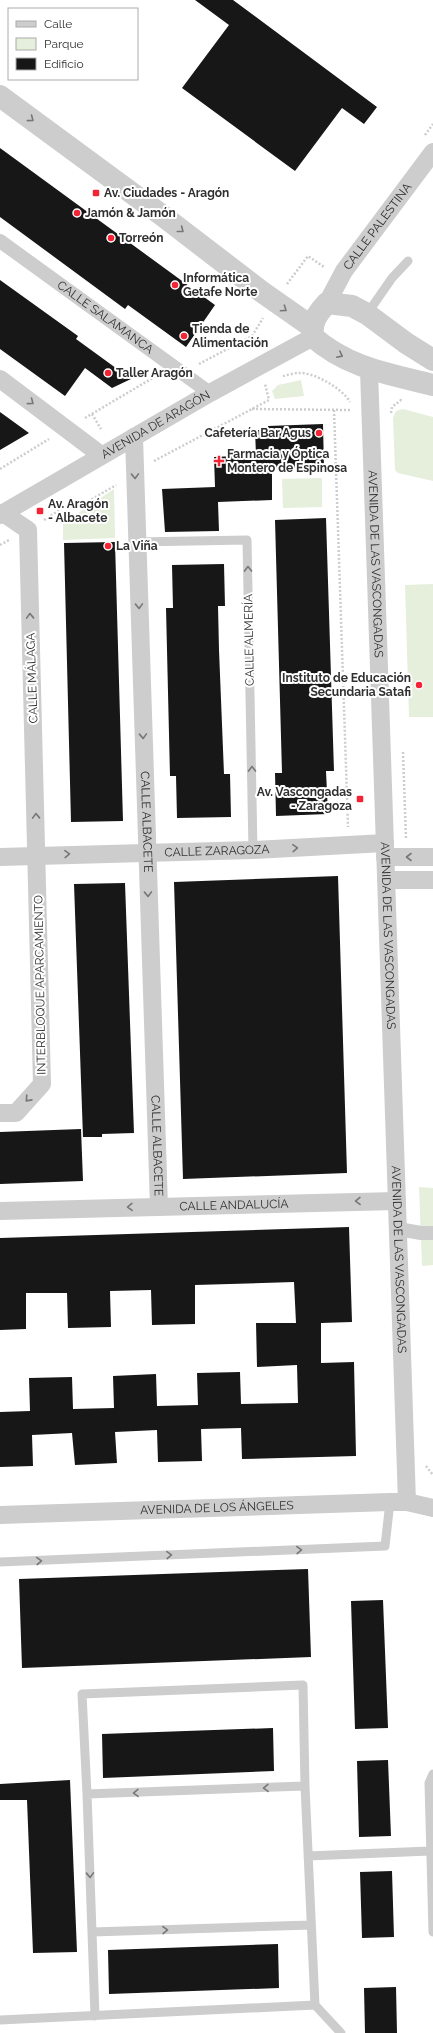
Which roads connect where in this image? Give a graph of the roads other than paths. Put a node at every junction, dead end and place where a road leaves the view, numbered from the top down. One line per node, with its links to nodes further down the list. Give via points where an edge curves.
1 (0, 96): 7 (street, one-way to 7, via 163,216)
2 (433, 152): 5 (street, CALLE PALESTINA, via 344,271)
3 (0, 242): 13 (street, CALLE SALAMANCA)
4 (408, 261): 6 (lane, via 392,278)
5 (327, 303): 6 (street, via 352,306); 7 (street, via 318,313)
6 (367, 314): 8 (street)
7 (312, 332): 10 (street, one-way to 10, via 323,346); 13 (street, AVENIDA DE ARAGÓN)
8 (406, 343): 9 (street); 10 (street, via 408,352 398,368)
9 (433, 360)
10 (378, 372): 12 (street); 19 (street, AVENIDA DE LAS VASCONGADAS, via 370,410)
11 (0, 379): 15 (street, one-way to 15)
12 (433, 385)
13 (210, 393): 14 (street, AVENIDA DE ARAGÓN)
14 (134, 437): 15 (street, AVENIDA DE ARAGÓN); 17 (street, CALLE ALBACETE, one-way to 17)
15 (101, 455): 16 (street, AVENIDA DE ARAGÓN)
16 (1, 513): 21 (street, CALLE MÁLAGA, one-way to 16, via 28,530)
17 (137, 542): 18 (lane, CALLE ALMERÍA, one-way to 17, via 247,540); 20 (street, CALLE ALBACETE, one-way to 20)
18 (253, 850): 19 (street, CALLE ZARAGOZA, one-way to 19, via 348,845); 20 (street, CALLE ZARAGOZA)
19 (385, 850): 23 (street, CALLE ZARAGOZA, one-way to 19); 24 (street, AVENIDA DE LAS VASCONGADAS)
20 (147, 852): 21 (street, CALLE ZARAGOZA, one-way to 20); 28 (street, CALLE ALBACETE, one-way to 28)
21 (37, 855): 22 (street, CALLE ZARAGOZA); 26 (street, INTERBLOQUE APARCAMIENTO, one-way to 26, via 42,1084 16,1113)
22 (0, 856)
23 (426, 857)
24 (386, 880): 25 (street); 27 (street, AVENIDA DE LAS VASCONGADAS)
25 (433, 880)
26 (0, 1113)
27 (397, 1201): 28 (street, CALLE ANDALUCÍA, one-way to 28); 30 (street, AVENIDA DE LAS VASCONGADAS)
28 (159, 1207): 29 (street, CALLE ANDALUCÍA, one-way to 29)
29 (0, 1211)
30 (398, 1229): 31 (street); 32 (street, AVENIDA DE LAS VASCONGADAS)
31 (433, 1233)
32 (399, 1502): 33 (street, AVENIDA DE LOS ÁNGELES); 34 (street, AVENIDA DE LOS ÁNGELES); 35 (lane, one-way to 32, via 385,1546)
33 (433, 1508)
34 (0, 1515)
35 (0, 1562)
36 (433, 1774): 39 (lane, via 429,1783)
37 (305, 1786): 38 (lane, one-way to 38); 38 (lane, via 303,1685 82,1694); 40 (lane)
38 (87, 1794): 42 (lane, one-way to 42)
39 (430, 1852): 40 (lane); 43 (lane)
40 (308, 1856): 41 (lane)
41 (311, 1925): 42 (lane, one-way to 41); 44 (lane)
42 (92, 1932): 45 (lane)
43 (433, 1932)
44 (315, 2005): 45 (lane); 47 (lane)
45 (96, 2016): 46 (lane)
46 (0, 2020)
47 (341, 2033)

